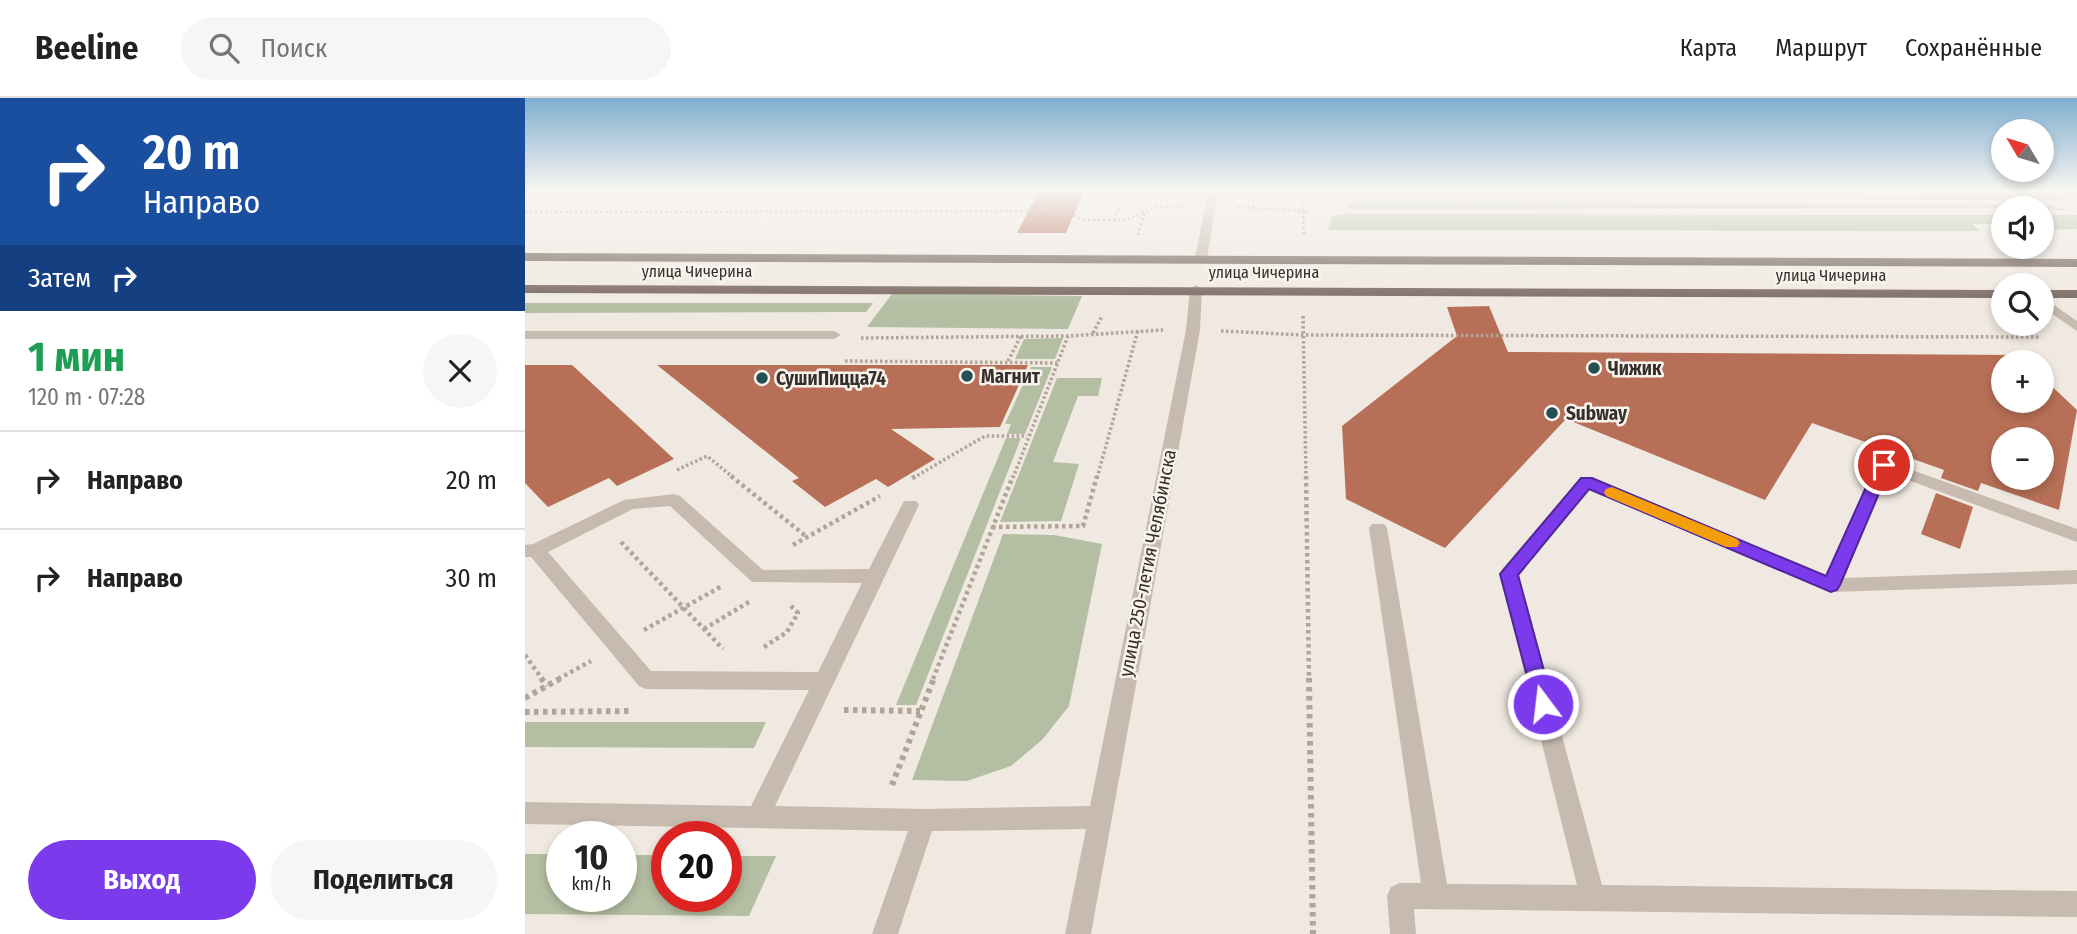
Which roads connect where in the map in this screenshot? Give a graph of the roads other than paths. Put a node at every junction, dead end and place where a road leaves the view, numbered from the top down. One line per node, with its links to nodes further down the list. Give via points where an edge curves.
1 (1206, 230): 4 (street, улица 250-летия Челябинска)
2 (525, 257): 4 (main road, улица Чичерина)
3 (2077, 263): 4 (main road, улица Чичерина, via 1305,259)
4 (1198, 274): 5 (main road, улица Чичерина); 6 (main road, улица Чичерина, via 1304,290); 23 (street, улица 250-летия Челябинска, via 1192,330)
5 (525, 289)
6 (1991, 294)
7 (2054, 294): 8 (main road)
8 (2077, 294)
9 (2054, 310): 10 (street)
10 (2077, 327)
11 (525, 335): 12 (street)
12 (834, 335)
13 (910, 505): 17 (street)
14 (1378, 528): 25 (street)
15 (2077, 536): 19 (street, via 1884,465)
16 (530, 551): 17 (street, via 631,504 674,500 759,578); 20 (street, via 646,680)
17 (877, 576): 20 (street)
18 (2077, 577): 19 (street)
19 (1831, 585): 26 (street, via 1587,482 1509,574)
20 (826, 681): 22 (street)
21 (525, 813): 22 (street)
22 (758, 817): 24 (street)
23 (1100, 817): 24 (street); 29 (street, улица 250-летия Челябинска)
24 (924, 820): 28 (street)
25 (1436, 897): 26 (street); 30 (street, via 1400,896)
26 (1593, 899): 27 (street)
27 (2077, 904)
28 (885, 934)
29 (1078, 934)
30 (1403, 934)

